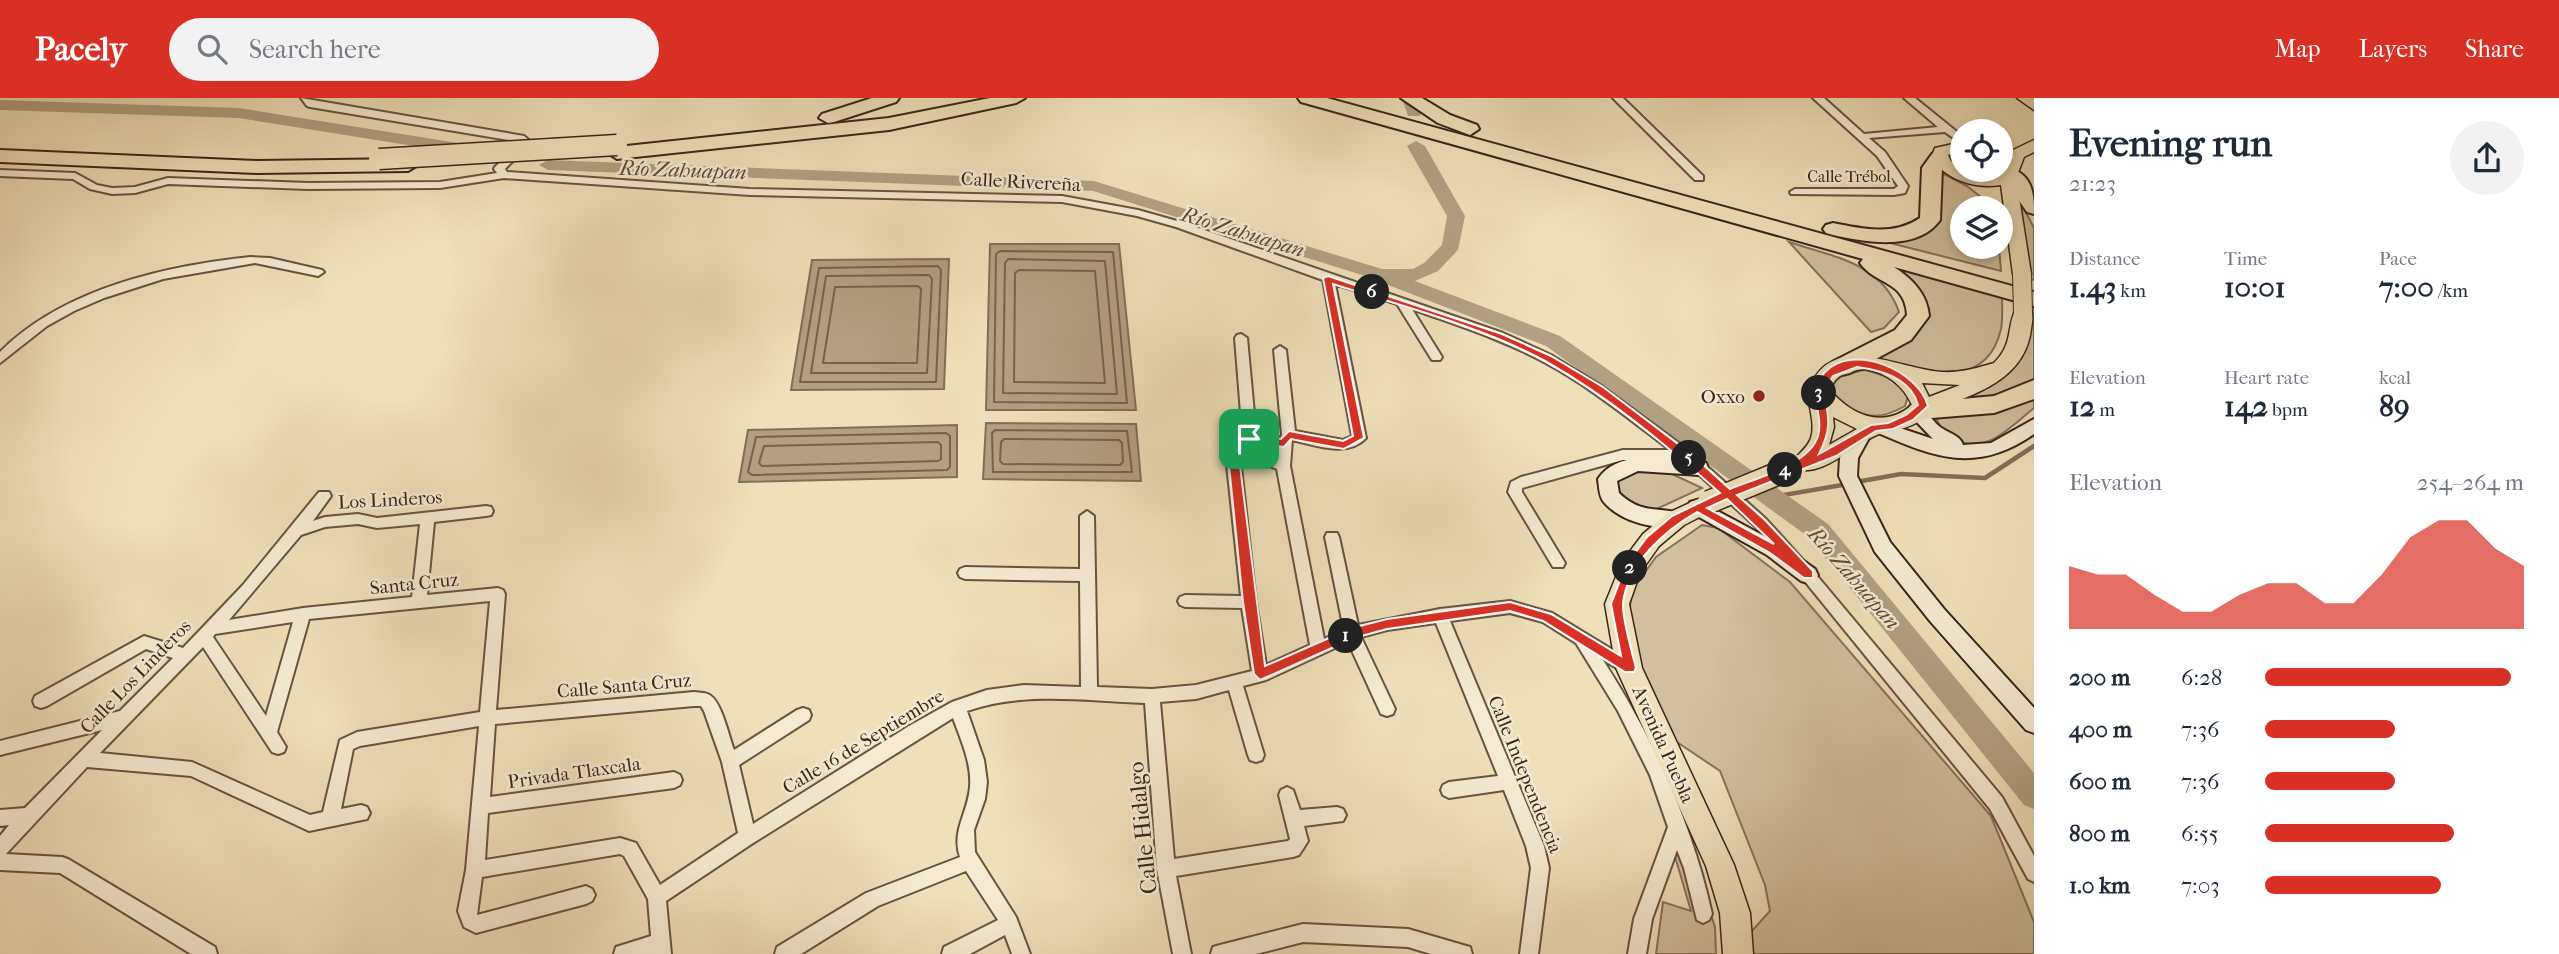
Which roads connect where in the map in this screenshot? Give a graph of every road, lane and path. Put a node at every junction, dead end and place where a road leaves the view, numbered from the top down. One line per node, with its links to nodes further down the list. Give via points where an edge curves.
1 (306, 98): 31 (street, via 310,104 520,138 526,142 499,169)
2 (890, 98): 16 (highway)
3 (949, 98): 16 (highway, via 885,115)
4 (968, 98): 14 (highway)
5 (1016, 98): 14 (highway, via 925,118)
6 (1307, 98): 39 (highway)
7 (1346, 98): 19 (highway)
8 (1410, 98): 19 (highway)
9 (1618, 98): 33 (street)
10 (1818, 98): 36 (street, Calle Trébol, via 1881,154 1903,186 1894,192)
11 (1909, 98): 15 (street)
12 (2025, 98): 13 (main road)
13 (2034, 105)
14 (851, 127): 24 (highway)
15 (1947, 128): 17 (street); 18 (street)
16 (768, 130): 24 (highway)
17 (1950, 131)
18 (1868, 135)
19 (1494, 139): 39 (highway)
20 (2034, 144): 21 (main road); 28 (main road)
21 (2013, 145)
22 (1950, 148): 26 (main road, via 1941,150)
23 (0, 149): 27 (highway)
24 (617, 149): 25 (highway, via 542,160 257,167); 27 (highway, bridge)
25 (0, 156)
26 (1939, 158): 29 (main road); 39 (highway, via 1932,168 1930,220 1914,233)
27 (379, 159)
28 (2013, 161)
29 (1950, 169)
30 (0, 173): 31 (street, Calle Rivereña, via 75,176 112,191 168,181 440,185)
31 (503, 175): 41 (street, Calle Rivereña, via 750,192 1062,199 1180,225)
32 (2013, 177): 37 (highway)
33 (1699, 178)
34 (1974, 182): 38 (main road)
35 (2009, 182): 38 (main road)
36 (1795, 192)
37 (2034, 208)
38 (2014, 215): 42 (main road)
39 (1828, 235): 42 (highway); 44 (highway); 50 (highway, via 1897,279 1914,297 1918,310 1914,324 1903,335)
40 (318, 272): 48 (street, via 254,260 136,283 82,303 37,327)
41 (1328, 278): 43 (street, Calle Rivereña); 58 (street, via 1359,438 1344,445)
42 (2028, 280): 44 (main road, bridge)
43 (1401, 301): 47 (street); 61 (street, Calle Rivereña, via 1547,358 1600,390)
44 (2029, 306): 51 (main road, via 2012,357)
45 (1241, 338): 57 (street)
46 (1280, 350): 58 (street)
47 (1436, 357)
48 (0, 359)
49 (1866, 363): 50 (main road); 51 (main road, via 1935,379 1959,379); 54 (main road, via 1904,378 1917,391)
50 (1842, 367): 53 (main road, via 1824,379)
51 (2002, 368): 54 (main road, Avenida Puebla)
52 (2034, 388): 54 (highway, via 1996,404)
53 (1819, 391): 56 (main road); 62 (main road, via 1824,435 1817,449)
54 (1920, 410): 56 (main road, Avenida Puebla); 59 (main road, via 1941,437)
55 (2034, 425): 59 (main road, via 1999,448)
56 (1872, 431): 59 (main road); 62 (main road, Avenida Puebla, via 1832,453); 96 (main road, via 1849,458 1848,476 1882,547)
57 (1249, 439): 58 (street); 60 (street)
58 (1286, 439): 63 (street)
59 (1979, 452)
60 (1251, 453): 63 (street); 77 (street, via 1234,465)
61 (1693, 462): 65 (main road, via 1626,465 1607,479 1610,496 1632,514 1657,520); 71 (street, via 1623,455 1521,482 1515,492); 74 (street, Calle Rivereña, via 1761,523)
62 (1799, 464): 65 (main road, Avenida Puebla, bridge)
63 (1283, 467): 83 (street)
64 (324, 496): 69 (street, Calle Los Linderos)
65 (1694, 509): 74 (main road, via 1774,550); 85 (main road, Avenida Puebla, via 1651,540 1630,569 1617,604)
66 (486, 511): 68 (street, Los Linderos)
67 (1087, 516): 73 (street)
68 (428, 517): 69 (street, Los Linderos, via 377,523 358,519 325,522); 76 (street)
69 (298, 531): 80 (street, Calle Los Linderos)
70 (1332, 537): 81 (street)
71 (1558, 563)
72 (965, 573): 73 (street)
73 (1086, 575): 88 (street)
74 (1808, 575): 121 (street, Calle Rivereña, via 1996,803)
75 (1185, 601): 77 (street)
76 (419, 602): 78 (street, Santa Cruz); 95 (street, Santa Cruz, via 498,594)
77 (1249, 602): 86 (street)
78 (303, 614): 80 (street, Santa Cruz); 97 (street)
79 (1440, 615): 81 (street, Calle 16 de Septiembre); 82 (street, Calle 16 de Septiembre, via 1510,607 1547,617); 104 (street, Calle Independencia)
80 (206, 632): 84 (street, Calle Los Linderos); 97 (street)
81 (1352, 634): 83 (street, Calle 16 de Septiembre); 92 (street)
82 (1580, 636): 85 (street, Calle 16 de Septiembre); 114 (street, via 1624,706 1658,774)
83 (1318, 650): 86 (street, Calle 16 de Septiembre)
84 (184, 655): 90 (street, via 144,642); 94 (street, Calle Los Linderos)
85 (1629, 668): 138 (main road, Avenida Puebla, via 1720,865 1735,913)
86 (1260, 674): 87 (street, Calle 16 de Septiembre)
87 (1234, 682): 89 (street, Calle 16 de Septiembre); 100 (street)
88 (1089, 693): 89 (street, Calle 16 de Septiembre); 91 (street, Calle 16 de Septiembre, via 1024,692)
89 (1152, 696): 119 (street, Calle Hidalgo)
90 (41, 701)
91 (958, 707): 115 (street, Calle 16 de Septiembre); 118 (street, via 978,790 966,828)
92 (1387, 709)
93 (803, 715): 102 (street)
94 (125, 717): 99 (street); 101 (street, Calle Los Linderos)
95 (486, 718): 102 (street, Calle Santa Cruz, via 705,700); 107 (street); 113 (street, via 351,741 346,746)
96 (2034, 723)
97 (269, 733): 98 (street)
98 (278, 747)
99 (0, 748)
100 (1256, 755)
101 (83, 759): 110 (street, Calle Los Linderos); 113 (street, via 192,769 309,823)
102 (730, 762): 115 (street, Calle Santa Cruz)
103 (674, 780): 107 (street, Privada Tlaxcala)
104 (1510, 782): 105 (street); 136 (street, Calle Independencia, via 1540,868)
105 (1449, 790)
106 (1287, 795): 112 (street)
107 (480, 806): 120 (street)
108 (360, 813): 113 (street)
109 (1337, 815): 112 (street)
110 (29, 816): 111 (street); 116 (street, Calle Los Linderos)
111 (0, 818)
112 (1293, 819): 119 (street, via 1299,841 1293,849)
113 (330, 820)
114 (1677, 827): 124 (street, via 1693,868); 137 (street, via 1643,919)
115 (747, 836): 123 (street, Calle 16 de Septiembre)
116 (0, 848)
117 (0, 862): 128 (street, via 62,865)
118 (969, 862): 125 (street); 130 (street, via 872,900)
119 (1166, 869): 133 (street, Calle Hidalgo)
120 (475, 870): 122 (street, via 467,911 476,924); 123 (street, via 620,846 630,849)
121 (2034, 873)
122 (586, 895)
123 (657, 897): 127 (street)
124 (1703, 914)
125 (1010, 923): 131 (street); 132 (street)
126 (1411, 946): 134 (street, via 1303,933); 135 (street)
127 (662, 948): 129 (street)
128 (208, 954)
129 (623, 954)
130 (784, 954)
131 (951, 954)
132 (1021, 954)
133 (1182, 954)
134 (1220, 954)
135 (1463, 954)
136 (1529, 954)
137 (1637, 954)
138 (1738, 954)

